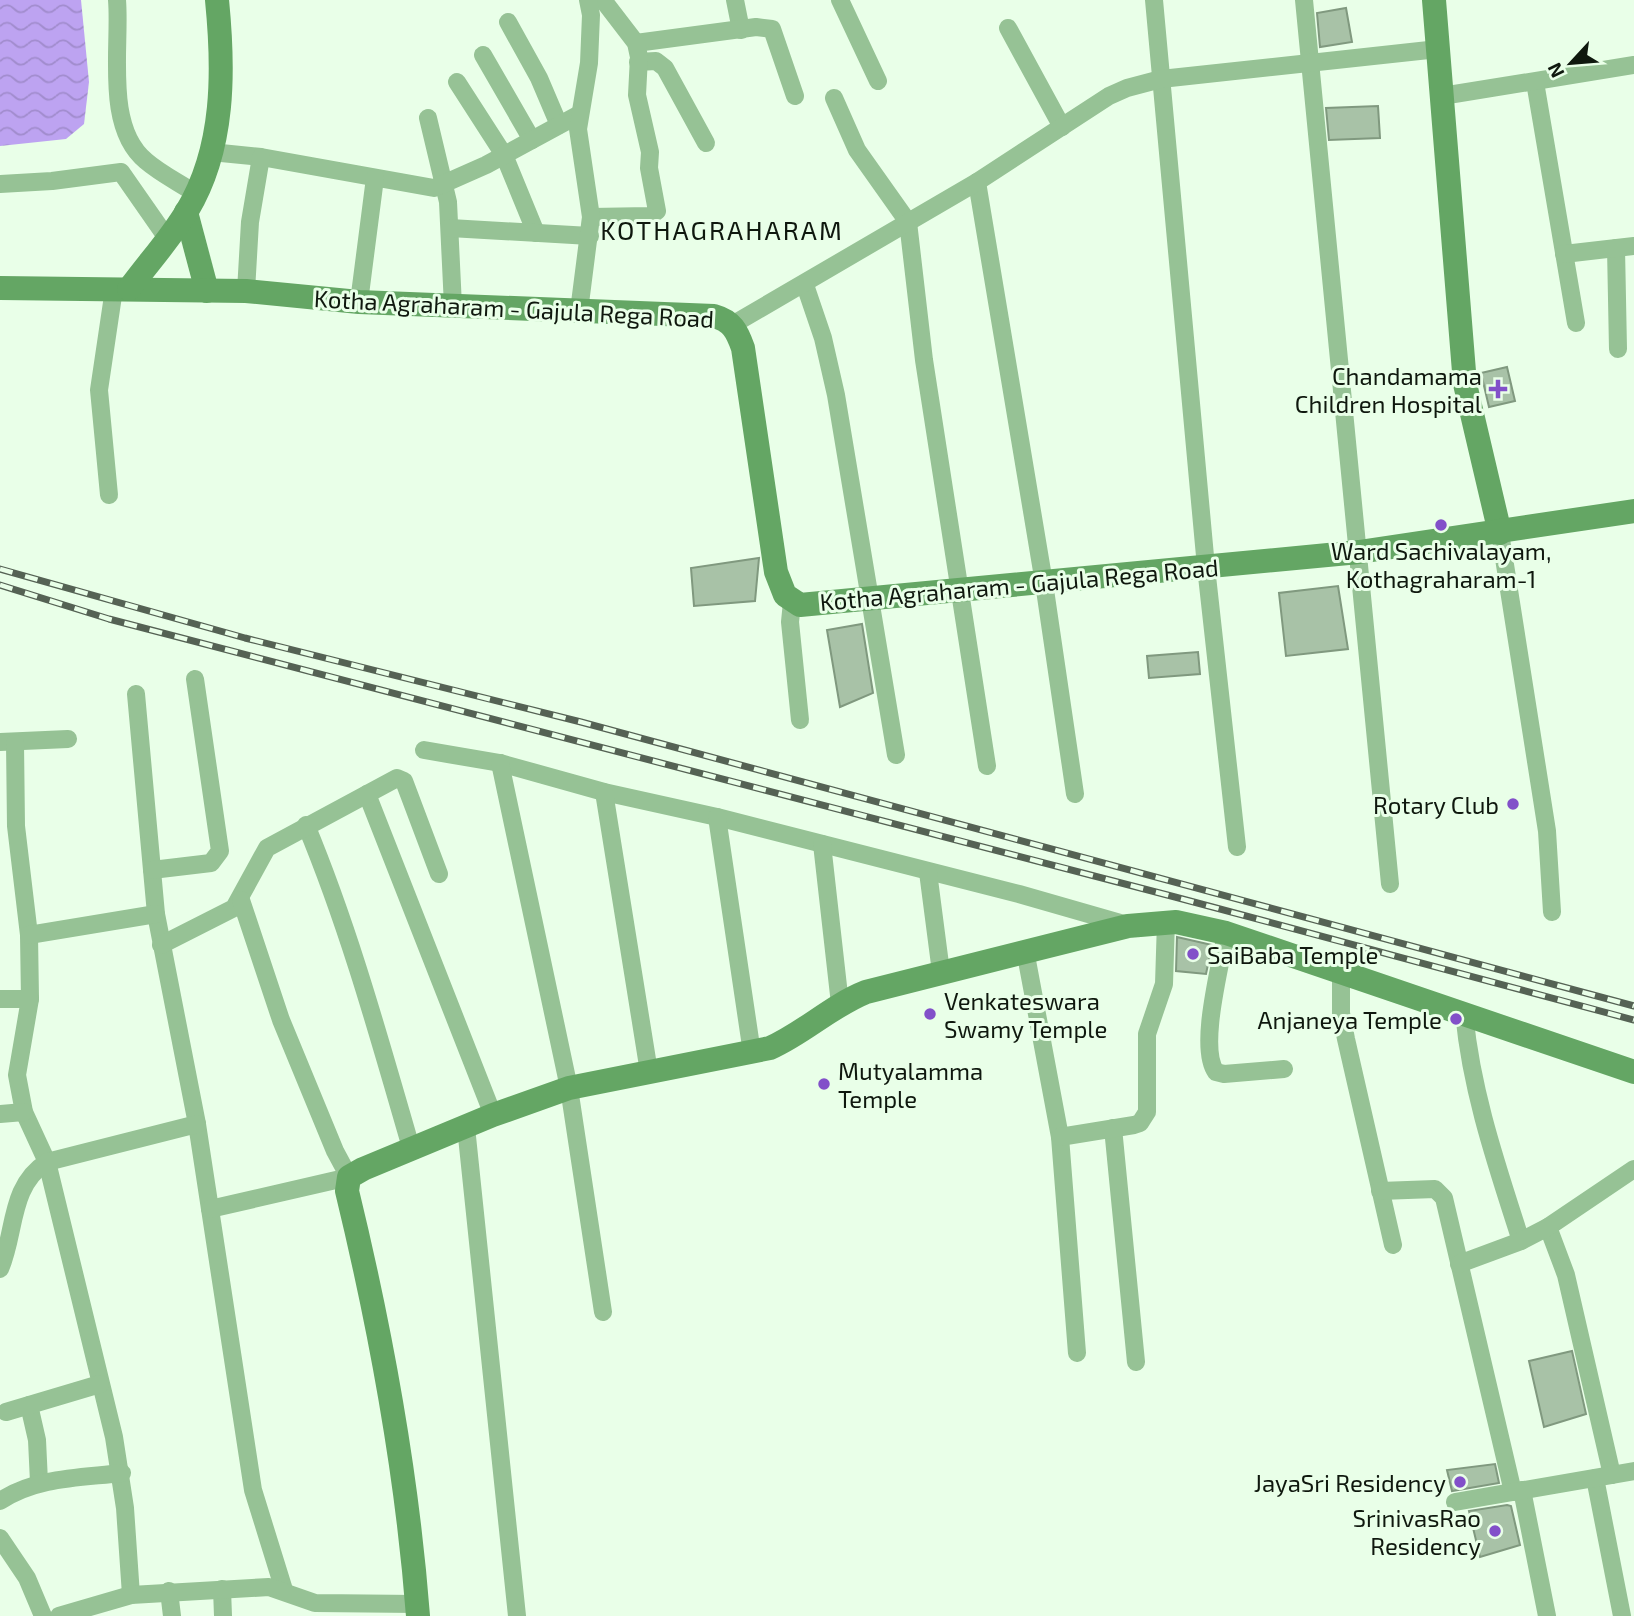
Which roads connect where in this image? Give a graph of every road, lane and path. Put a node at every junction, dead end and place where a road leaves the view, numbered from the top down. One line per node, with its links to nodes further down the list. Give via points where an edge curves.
1 (117, 0): 39 (street, via 115,80 128,135 146,162)
2 (217, 0): 32 (street, via 219,100)
3 (588, 0): 26 (street, via 589,63)
4 (603, 0): 13 (street)
5 (735, 0): 12 (street)
6 (840, 0): 20 (street)
7 (1154, 0): 19 (street)
8 (1304, 0): 17 (street)
9 (1434, 0): 14 (street)
10 (508, 22): 28 (street)
11 (1008, 28): 29 (street)
12 (740, 30): 13 (street); 23 (street, via 772,29)
13 (636, 43): 16 (street)
14 (1438, 49): 17 (street); 24 (street)
15 (483, 55): 30 (street)
16 (638, 62): 31 (street, via 656,61 665,68); 40 (street, via 637,95 657,211 650,216)
17 (1311, 65): 19 (street); 62 (street)
18 (1634, 65): 22 (street)
19 (1161, 79): 29 (street, via 1109,96); 63 (street)
20 (878, 81)
21 (457, 82): 33 (street)
22 (1535, 82): 24 (street); 47 (street)
23 (795, 96)
24 (1442, 96): 61 (street, via 1465,384)
25 (834, 98): 41 (street, via 857,150)
26 (578, 115): 28 (street); 40 (street)
27 (428, 118): 38 (street)
28 (559, 125): 30 (street)
29 (1062, 127): 36 (street)
30 (532, 140): 33 (street)
31 (706, 143)
32 (211, 152): 34 (street); 39 (street)
33 (503, 155): 38 (street); 43 (street)
34 (261, 157): 35 (street); 52 (street, via 250,222)
35 (375, 178): 38 (street, via 424,188); 53 (street)
36 (977, 183): 41 (street); 64 (street)
37 (0, 184): 45 (street, via 121,172)
38 (445, 185): 42 (street)
39 (191, 203): 45 (street); 51 (street)
40 (591, 217): 44 (street)
41 (908, 222): 48 (street); 65 (street)
42 (450, 228): 43 (street); 54 (street)
43 (536, 233): 44 (street)
44 (590, 236): 55 (street)
45 (167, 238): 50 (street)
46 (1625, 247): 47 (street); 58 (street)
47 (1564, 254): 56 (street)
48 (804, 285): 57 (street); 66 (street, via 836,395)
49 (0, 288): 50 (street, Kotha Agraharam - Gajula Rega Road)
50 (122, 289): 51 (street, Kotha Agraharam - Gajula Rega Road); 59 (street, via 99,390)
51 (207, 290): 52 (street, Kotha Agraharam - Gajula Rega Road)
52 (246, 291): 53 (street, Kotha Agraharam - Gajula Rega Road)
53 (359, 302): 54 (street, Kotha Agraharam - Gajula Rega Road)
54 (453, 306): 55 (street, Kotha Agraharam - Gajula Rega Road)
55 (579, 311): 57 (street, Kotha Agraharam - Gajula Rega Road, via 714,316)
56 (1576, 323)
57 (732, 325): 67 (street, Kotha Agraharam - Gajula Rega Road, via 743,348 776,572)
58 (1618, 349)
59 (109, 495)
60 (1634, 511): 61 (street, Kotha Agraharam - Gajula Rega Road)
61 (1500, 533): 62 (street, Kotha Agraharam - Gajula Rega Road); 89 (street, via 1547,831)
62 (1359, 552): 63 (street, Kotha Agraharam - Gajula Rega Road); 87 (street)
63 (1206, 567): 64 (street, Kotha Agraharam - Gajula Rega Road); 83 (street)
64 (1044, 583): 65 (street, Kotha Agraharam - Gajula Rega Road); 78 (street)
65 (960, 591): 66 (street, Kotha Agraharam - Gajula Rega Road); 76 (street)
66 (872, 600): 67 (street, Kotha Agraharam - Gajula Rega Road); 74 (street)
67 (792, 602): 70 (street)
68 (194, 679): 84 (street, via 219,851 211,863)
69 (136, 694): 84 (street)
70 (800, 720)
71 (68, 739): 72 (street)
72 (7, 743): 94 (street)
73 (424, 750): 75 (street)
74 (896, 755)
75 (500, 763): 77 (street); 107 (street)
76 (987, 766)
77 (604, 792): 80 (street); 105 (street)
78 (1075, 793)
79 (366, 794): 81 (street); 86 (street, via 401,778); 110 (street)
80 (717, 817): 82 (street); 103 (street)
81 (306, 825): 88 (street, via 267,848); 115 (street, via 333,888)
82 (822, 844): 85 (street); 101 (street)
83 (1237, 847)
84 (152, 870): 90 (street)
85 (928, 872): 92 (street); 97 (street)
86 (439, 874)
87 (1390, 884)
88 (242, 900): 95 (street, via 226,915); 118 (street, via 281,1020)
89 (1552, 912)
90 (156, 914): 94 (street); 95 (street)
91 (1166, 922): 92 (street); 93 (street); 113 (street, via 1164,984 1147,1034 1147,1112 1140,1123)
92 (1128, 926): 96 (street)
93 (1226, 933): 98 (street); 104 (street, via 1209,1039 1212,1067 1224,1074)
94 (29, 934): 100 (street)
95 (161, 945): 111 (street)
96 (1024, 950): 97 (street); 114 (street)
97 (941, 972): 101 (street)
98 (1341, 972): 102 (street); 119 (street, via 1344,1026)
99 (0, 999): 100 (street)
100 (30, 999): 108 (street, via 17,1075)
101 (840, 1004): 103 (street, via 790,1039)
102 (1464, 1012): 106 (street); 122 (street, via 1482,1115)
103 (752, 1053): 105 (street)
104 (1284, 1069)
105 (649, 1072): 107 (street)
106 (1634, 1072)
107 (569, 1088): 110 (street); 126 (street)
108 (24, 1112): 109 (street); 116 (street)
109 (0, 1114)
110 (493, 1115): 112 (street)
111 (197, 1124): 116 (street); 120 (street)
112 (466, 1127): 115 (street); 151 (street)
113 (1113, 1128): 114 (street); 128 (street)
114 (1060, 1137): 127 (street)
115 (412, 1150): 118 (street)
116 (47, 1161): 125 (street, via 22,1186); 129 (street)
117 (1634, 1169): 121 (street)
118 (349, 1177): 120 (street); 145 (street, via 347,1191 371,1290 404,1476)
119 (1380, 1191): 123 (street); 124 (street, via 1441,1191)
120 (210, 1209): 141 (street, via 253,1490)
121 (1548, 1227): 122 (street); 134 (street, via 1566,1275)
122 (1521, 1241): 124 (street)
123 (1393, 1245)
124 (1459, 1264): 136 (street)
125 (0, 1269)
126 (603, 1312)
127 (1077, 1353)
128 (1136, 1362)
129 (100, 1384): 130 (street); 133 (street)
130 (29, 1405): 131 (street); 135 (street)
131 (6, 1412)
132 (1634, 1472): 134 (street)
133 (122, 1473): 135 (street); 143 (street)
134 (1604, 1477): 136 (street); 153 (street)
135 (39, 1482): 137 (street)
136 (1518, 1491): 138 (street); 152 (street)
137 (0, 1501)
138 (1455, 1502)
139 (0, 1538): 147 (street, via 27,1578)
140 (222, 1589): 141 (street); 142 (street); 150 (street)
141 (284, 1590): 144 (street)
142 (169, 1591): 143 (street); 149 (street)
143 (131, 1595): 146 (street)
144 (315, 1610): 145 (street)
145 (417, 1610)
146 (89, 1612): 148 (street)
147 (43, 1616)
148 (60, 1616)
149 (172, 1616)
150 (223, 1616)
151 (517, 1616)
152 (1547, 1616)
153 (1622, 1616)

